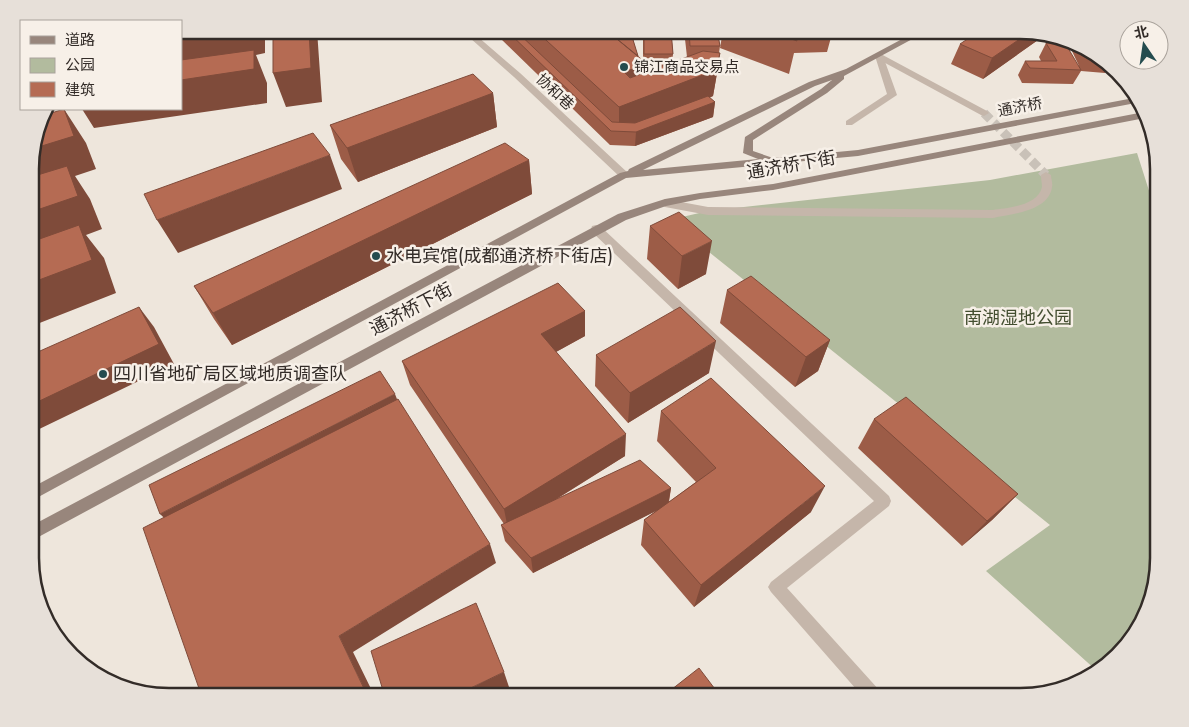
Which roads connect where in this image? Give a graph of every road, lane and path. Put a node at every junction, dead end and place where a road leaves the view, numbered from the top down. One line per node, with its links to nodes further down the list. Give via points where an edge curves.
1 (476, 39): 12 (street, 协和巷)
2 (909, 39): 3 (street, 通济桥下街)
3 (879, 56): 4 (street, 通济桥下街); 6 (street); 8 (street, via 892,94)
4 (849, 71): 11 (street, 通济桥下街, via 824,92 748,139 748,153); 12 (street, 通济桥下街, via 812,84)
5 (1131, 102): 9 (street, 通济桥)
6 (984, 113)
7 (1139, 116): 10 (street, 通济桥)
8 (849, 123)
9 (904, 144): 11 (street, 通济桥下街)
10 (918, 159): 14 (street, 通济桥下街, via 773,187)
11 (776, 161): 12 (street, 通济桥下街)
12 (624, 175): 16 (street, 通济桥下街)
13 (1046, 175): 14 (street, via 1047,188 1039,200 1022,208 993,214 708,211)
14 (665, 203): 15 (street, 通济桥下街, via 622,216)
15 (596, 229): 17 (street, 通济桥下街); 18 (street, via 884,501 776,587)
16 (39, 491)
17 (39, 530)
18 (866, 688)

